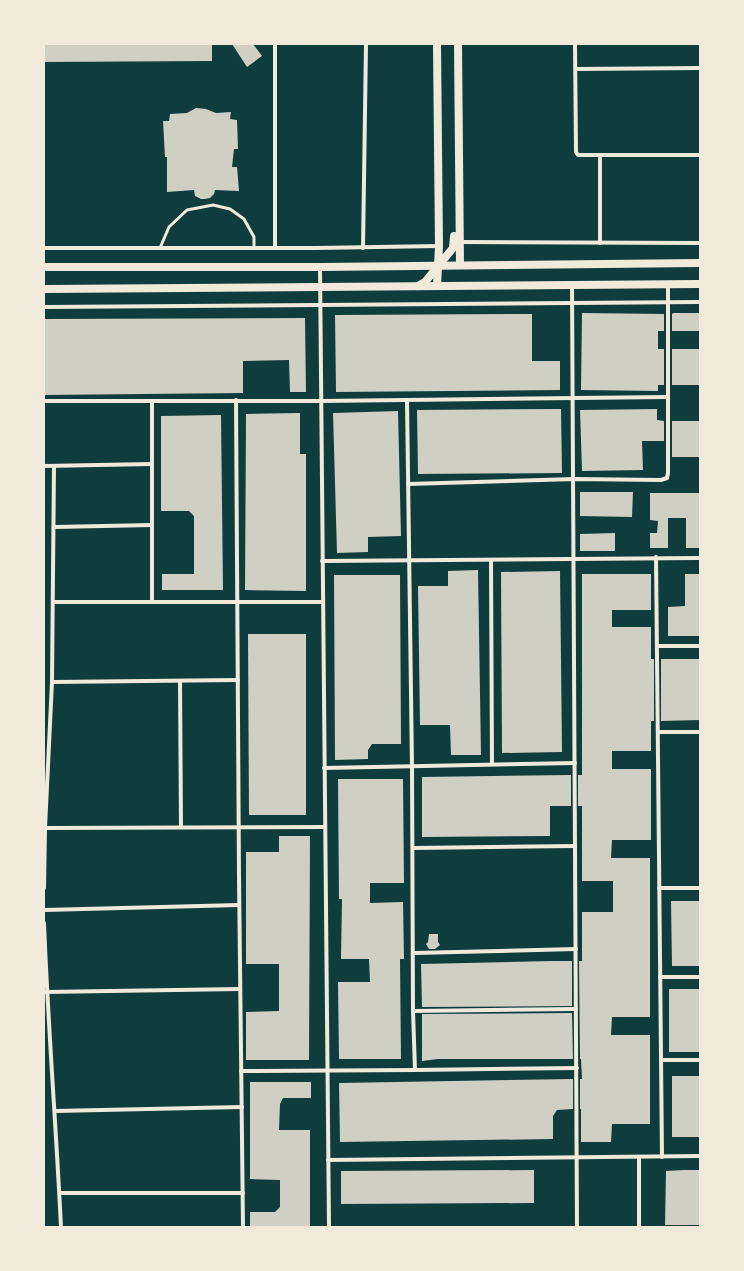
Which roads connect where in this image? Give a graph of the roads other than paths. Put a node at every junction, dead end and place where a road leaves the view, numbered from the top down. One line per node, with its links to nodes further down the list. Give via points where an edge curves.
1 (275, 44): 18 (street)
2 (366, 44): 19 (street)
3 (437, 44): 14 (main road)
4 (458, 44): 10 (main road)
5 (575, 44): 7 (street)
6 (700, 68): 7 (street)
7 (576, 69): 9 (street, via 576,152 578,155)
8 (700, 155): 9 (street)
9 (600, 156): 12 (street)
10 (459, 179): 11 (main road); 22 (main road, via 454,183 454,246)
11 (459, 242): 12 (street); 21 (main road)
12 (600, 243): 13 (street)
13 (700, 243)
14 (439, 246): 19 (street); 22 (main road)
15 (44, 248): 16 (street)
16 (160, 248): 17 (street); 17 (lane, via 169,227 187,210 213,205 230,209 244,219 254,237)
17 (254, 248): 18 (street)
18 (275, 248): 19 (street)
19 (363, 248)
20 (700, 263): 21 (main road)
21 (460, 265): 22 (main road)
22 (438, 266): 24 (main road); 29 (main road, via 425,282); 30 (main road)
23 (44, 267): 24 (main road)
24 (320, 267): 28 (street)
25 (668, 284): 26 (main road); 27 (main road); 32 (street)
26 (700, 284)
27 (572, 285): 30 (main road); 34 (street)
28 (320, 286): 29 (main road); 31 (main road); 35 (street)
29 (417, 286): 30 (main road)
30 (438, 286)
31 (44, 288)
32 (668, 302): 33 (street); 34 (street); 37 (street)
33 (700, 302)
34 (573, 303): 35 (street); 38 (street)
35 (320, 304): 36 (street); 41 (street)
36 (44, 307)
37 (667, 397): 38 (street); 47 (street, via 667,478)
38 (573, 398): 42 (street); 47 (street)
39 (44, 400): 43 (street)
40 (236, 400): 41 (street); 43 (street); 57 (street)
41 (321, 400): 42 (street); 53 (street)
42 (407, 400): 48 (street)
43 (152, 401): 44 (street)
44 (152, 464): 46 (street); 49 (street)
45 (44, 466): 46 (street)
46 (54, 466): 50 (street)
47 (574, 479): 48 (street); 56 (street)
48 (408, 484): 54 (street)
49 (152, 525): 50 (street); 59 (street)
50 (54, 526): 58 (street)
51 (656, 557): 52 (street); 56 (street); 61 (street)
52 (700, 558)
53 (322, 560): 54 (street); 60 (street)
54 (409, 560): 55 (street); 70 (street)
55 (491, 560): 56 (street); 69 (street)
56 (574, 560): 68 (street)
57 (238, 601): 59 (street); 60 (street); 63 (street)
58 (53, 602): 59 (street); 65 (street)
59 (152, 602)
60 (323, 602): 71 (street)
61 (657, 646): 62 (street); 66 (street)
62 (700, 646)
63 (238, 680): 64 (street); 72 (street)
64 (180, 681): 65 (street); 73 (street)
65 (52, 682): 75 (street)
66 (658, 732): 67 (street); 79 (street)
67 (700, 732)
68 (575, 763): 69 (street); 76 (street)
69 (492, 764): 70 (street)
70 (412, 766): 71 (street); 77 (street)
71 (324, 768): 74 (street)
72 (238, 826): 73 (street); 74 (street); 81 (street)
73 (181, 827): 75 (street)
74 (325, 827): 97 (street)
75 (45, 828): 78 (street)
76 (576, 846): 77 (street); 84 (street)
77 (413, 848): 85 (street)
78 (44, 888)
79 (659, 888): 80 (street); 86 (street)
80 (700, 888)
81 (239, 905): 82 (street); 88 (street)
82 (44, 910)
83 (44, 923): 89 (street)
84 (576, 949): 85 (street); 90 (street)
85 (414, 953): 91 (street)
86 (660, 977): 87 (street); 92 (street)
87 (700, 977)
88 (240, 988): 89 (street); 96 (street)
89 (45, 992): 99 (street)
90 (576, 1009): 91 (street); 94 (street)
91 (413, 1011): 95 (street)
92 (661, 1060): 93 (street); 102 (street)
93 (700, 1060)
94 (577, 1068): 95 (street); 103 (street)
95 (415, 1070): 97 (street)
96 (241, 1071): 97 (street); 98 (street)
97 (327, 1071): 104 (street)
98 (242, 1107): 99 (street); 106 (street)
99 (55, 1112): 105 (street)
100 (700, 1156): 102 (street)
101 (639, 1157): 102 (street); 103 (street); 111 (street)
102 (662, 1157)
103 (577, 1158): 104 (street); 110 (street)
104 (328, 1160): 109 (street)
105 (60, 1193): 106 (street); 107 (street)
106 (243, 1193): 108 (street)
107 (62, 1227)
108 (243, 1227)
109 (329, 1227)
110 (577, 1227)
111 (639, 1227)

